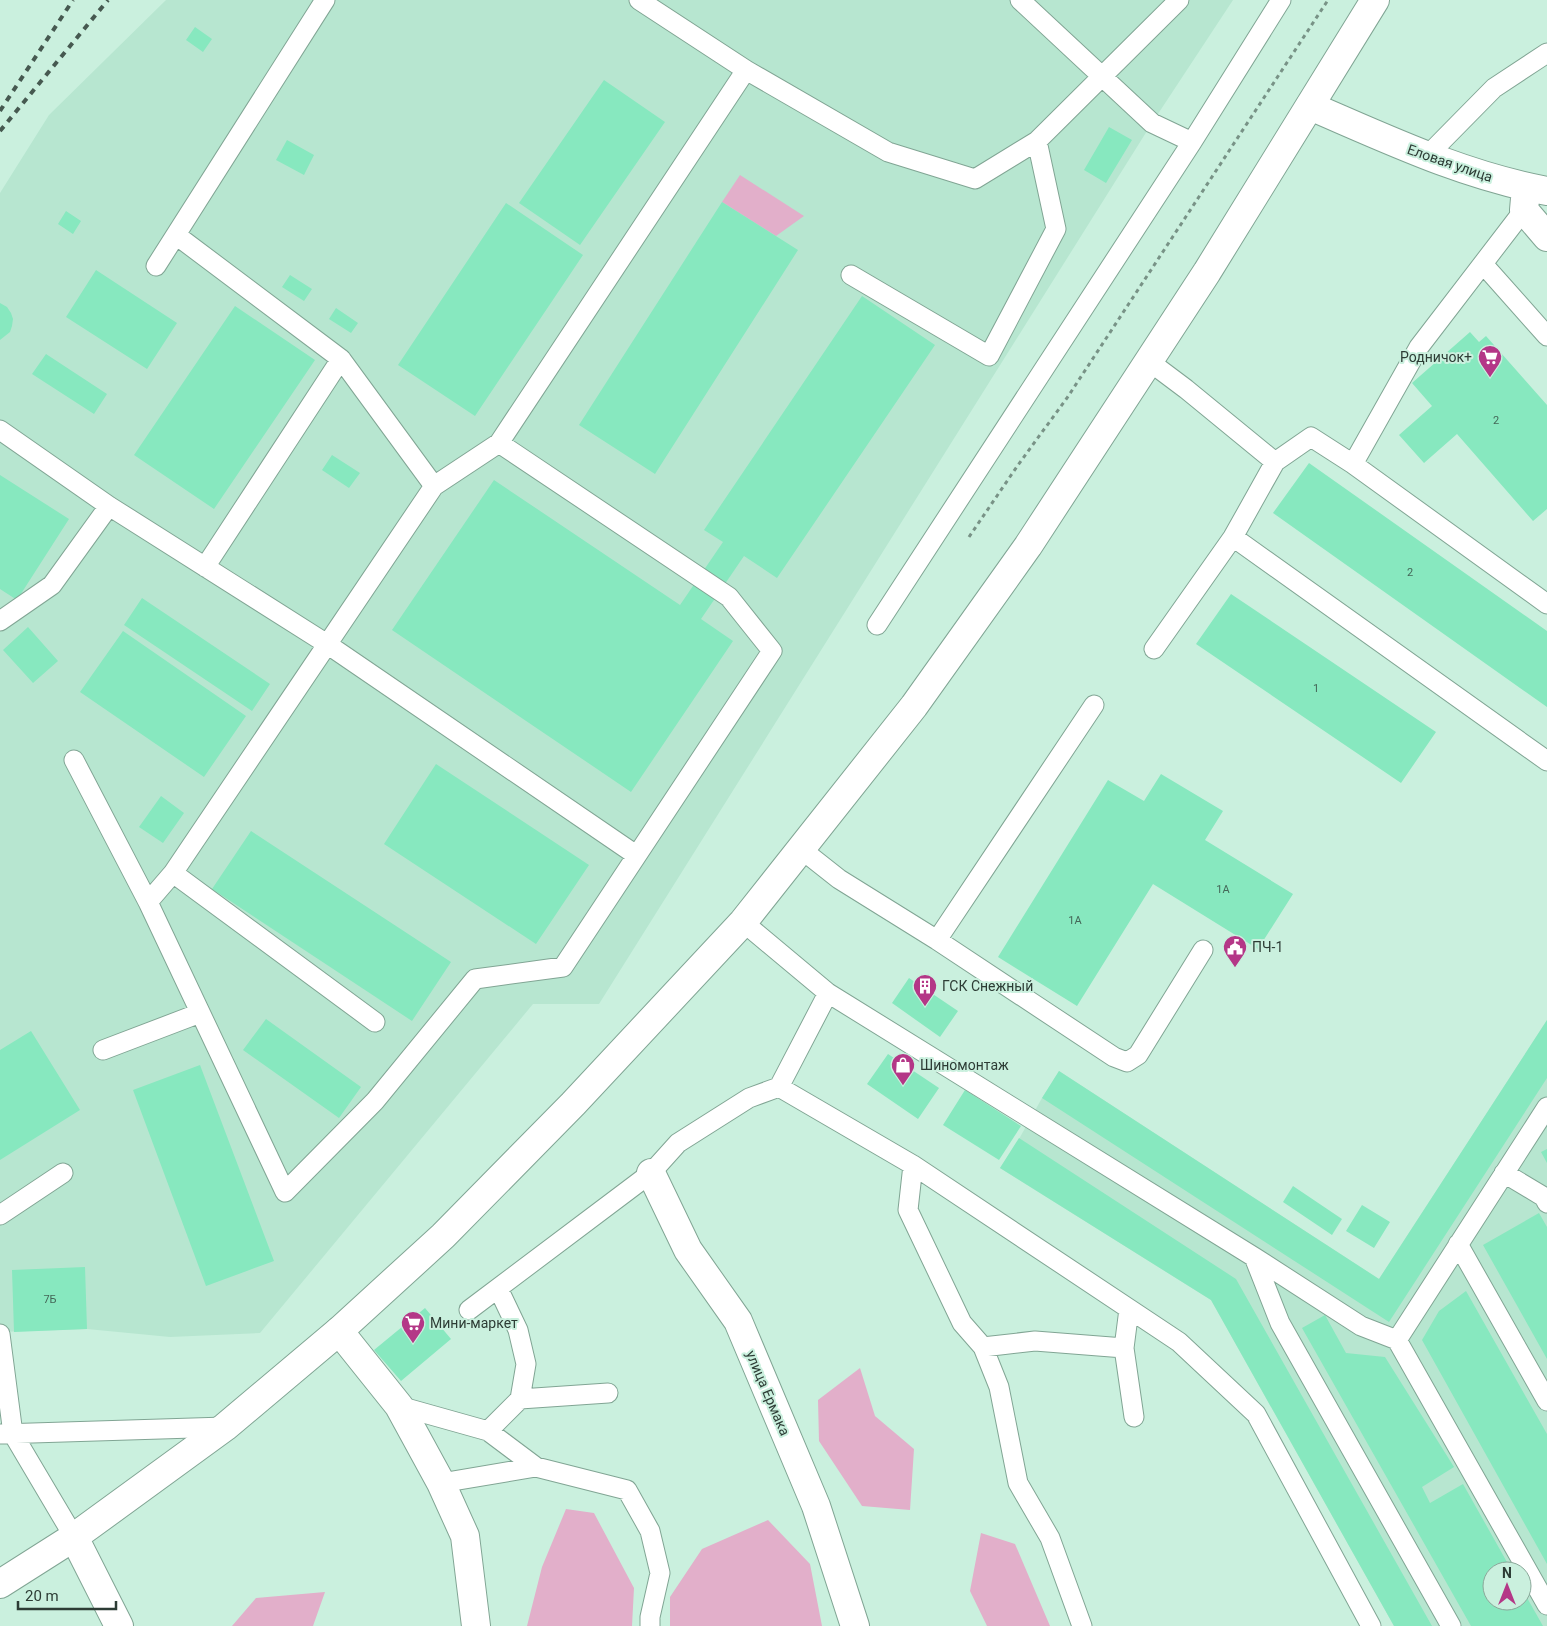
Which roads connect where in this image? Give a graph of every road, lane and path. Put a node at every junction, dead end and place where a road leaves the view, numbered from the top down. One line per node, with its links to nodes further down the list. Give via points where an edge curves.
1 (325, 0): 16 (lane)
2 (639, 0): 9 (lane)
3 (1020, 0): 10 (lane)
4 (1179, 0): 10 (lane)
5 (1281, 0): 13 (lane)
6 (1328, 0): 31 (path, via 1067,398)
7 (1374, 0): 11 (street)
8 (1547, 53): 14 (lane, via 1494,88)
9 (746, 70): 12 (lane, via 888,152 975,178); 25 (lane)
10 (1101, 76): 12 (lane); 13 (lane, via 1152,124)
11 (1310, 106): 14 (street, Еловая улица); 23 (street)
12 (1037, 141): 20 (lane, via 1056,229 990,356)
13 (1192, 142): 35 (lane)
14 (1426, 157): 15 (street, Еловая улица)
15 (1532, 196): 17 (street); 18 (lane)
16 (176, 235): 19 (lane); 22 (lane)
17 (1547, 237)
18 (1483, 264): 21 (lane); 27 (lane, via 1419,347)
19 (156, 266)
20 (851, 274)
21 (1547, 336)
22 (341, 358): 28 (lane); 32 (lane)
23 (1150, 362): 26 (lane); 41 (street, via 1028,546 914,706)
24 (0, 430): 29 (lane)
25 (499, 442): 28 (lane); 42 (lane, via 729,598 772,651)
26 (1276, 462): 27 (lane, via 1311,436); 30 (lane)
27 (1353, 464): 33 (lane)
28 (434, 486): 36 (lane)
29 (109, 506): 32 (lane); 34 (lane, via 52,585)
30 (1233, 537): 37 (lane); 40 (lane)
31 (970, 538)
32 (205, 567): 36 (lane)
33 (1547, 604)
34 (0, 621)
35 (877, 625)
36 (327, 644): 42 (lane); 43 (lane)
37 (1154, 649)
38 (1094, 705): 46 (lane)
39 (74, 760): 44 (lane)
40 (1547, 762)
41 (801, 849): 45 (street); 46 (lane, via 839,879)
42 (636, 855): 49 (lane, via 563,967 475,979 375,1101 285,1192)
43 (173, 873): 44 (lane); 50 (lane)
44 (148, 902): 49 (lane)
45 (743, 922): 48 (lane); 65 (street, via 573,1104 443,1236)
46 (937, 940): 47 (lane, via 1114,1057 1127,1062 1138,1054)
47 (1204, 950)
48 (828, 993): 52 (lane); 61 (lane)
49 (200, 1013): 51 (lane)
50 (375, 1022)
51 (103, 1050)
52 (779, 1087): 54 (lane); 56 (lane, via 749,1098 678,1143)
53 (1547, 1106): 57 (lane)
54 (913, 1165): 63 (lane); 68 (lane, via 908,1210 962,1323)
55 (63, 1173): 59 (lane)
56 (651, 1173): 62 (lane); 86 (street, улица Ермака, via 688,1250 738,1321 816,1506)
57 (1504, 1173): 58 (lane, via 1544,1197); 60 (lane)
58 (1547, 1203)
59 (0, 1215)
60 (1458, 1244): 67 (lane); 72 (lane)
61 (1254, 1257): 67 (lane, via 1361,1326); 89 (lane, via 1280,1323)
62 (498, 1288): 64 (lane); 71 (lane, via 518,1330 526,1364)
63 (1129, 1309): 69 (lane); 88 (lane, via 1179,1342 1256,1414)
64 (469, 1310)
65 (339, 1331): 73 (street); 75 (street)
66 (0, 1334): 77 (lane)
67 (1397, 1340): 82 (lane)
68 (983, 1347): 69 (lane, via 1035,1341); 87 (lane, via 999,1387 1018,1483 1050,1538)
69 (1124, 1348): 74 (lane)
70 (608, 1393): 71 (lane)
71 (520, 1399): 76 (lane)
72 (1547, 1400)
73 (399, 1406): 76 (lane); 79 (street)
74 (1134, 1417)
75 (225, 1427): 77 (lane); 80 (street)
76 (488, 1431): 78 (lane)
77 (6, 1434): 80 (lane)
78 (536, 1467): 79 (lane); 85 (lane, via 627,1490 650,1531 660,1573)
79 (441, 1483): 84 (street, via 465,1536)
80 (74, 1537): 81 (street); 83 (street)
81 (0, 1584)
82 (1547, 1605)
83 (118, 1626)
84 (476, 1626)
85 (650, 1626)
86 (855, 1626)
87 (1082, 1626)
88 (1371, 1626)
89 (1451, 1626)

